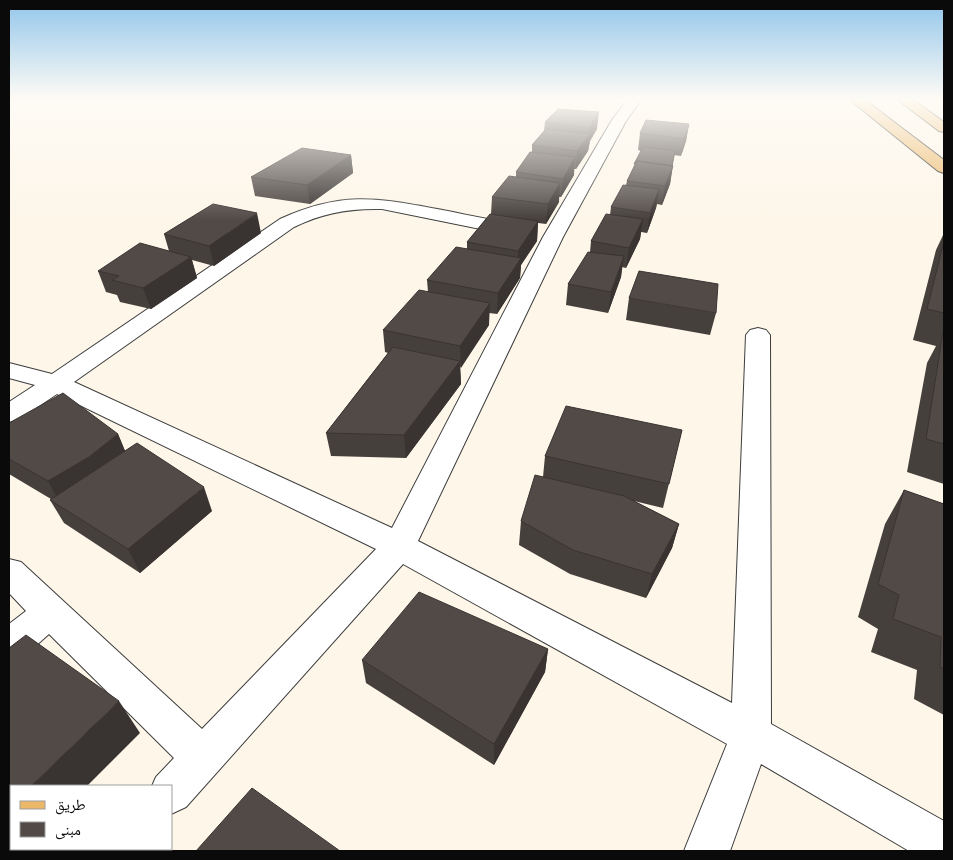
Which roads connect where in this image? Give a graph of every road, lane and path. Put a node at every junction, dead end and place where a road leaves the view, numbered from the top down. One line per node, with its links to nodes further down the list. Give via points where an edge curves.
1 (608, 140): 4 (street)
2 (908, 140): 3 (main road)
3 (944, 168)
4 (553, 238): 7 (street, via 382,204 360,202 321,209 287,223); 9 (street)
5 (758, 335): 13 (street)
6 (9, 370): 7 (street)
7 (56, 383): 8 (street); 9 (street)
8 (9, 414)
9 (399, 546): 13 (street); 14 (street)
10 (9, 572): 11 (street)
11 (50, 612): 12 (street); 14 (street)
12 (9, 646)
13 (751, 735): 16 (street); 17 (street)
14 (204, 758): 15 (street)
15 (172, 791)
16 (944, 846)
17 (707, 851)

